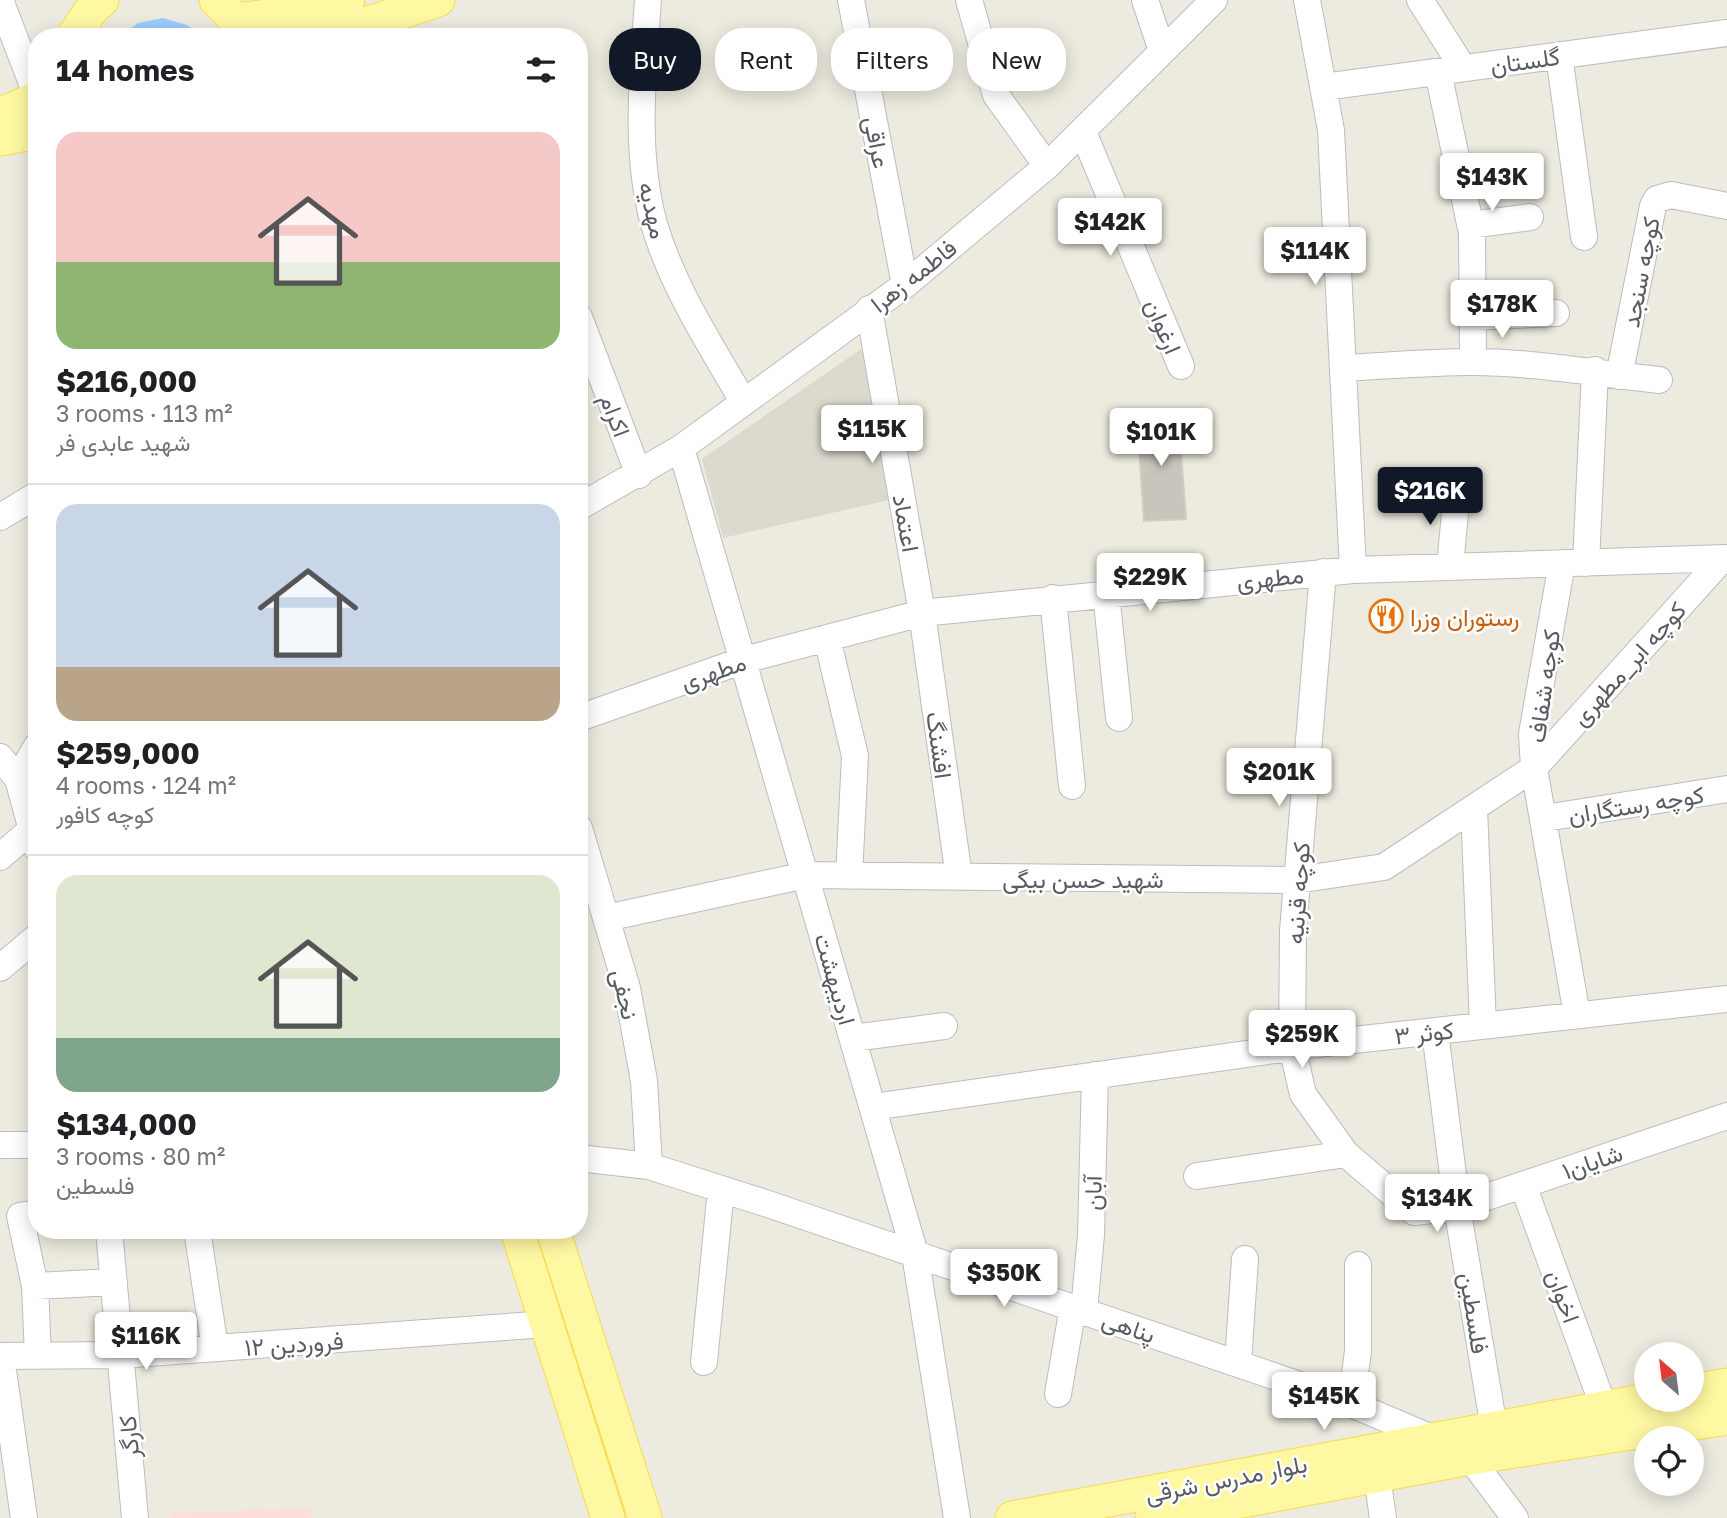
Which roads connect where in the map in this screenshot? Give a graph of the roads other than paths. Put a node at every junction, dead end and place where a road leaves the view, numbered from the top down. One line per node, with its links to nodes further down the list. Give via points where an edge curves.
1 (0, 0): 19 (street)
2 (102, 0): 13 (main road)
3 (348, 0): 12 (main road, via 317,10)
4 (438, 0): 14 (main road)
5 (648, 0): 41 (street, مهدیه, via 640,114 654,223 688,306)
6 (851, 0): 31 (street, عراقی)
7 (969, 0): 26 (street, via 996,94)
8 (1145, 0): 16 (street)
9 (1214, 0): 16 (street, فاطمه زهرا)
10 (1307, 0): 20 (street)
11 (1420, 0): 18 (street)
12 (232, 19)
13 (79, 28)
14 (353, 28)
15 (1727, 33): 17 (street, گلستان)
16 (1162, 51): 23 (street, فاطمه زهرا)
17 (1559, 55): 18 (street, گلستان); 30 (street)
18 (1451, 70): 20 (street, گلستان); 29 (street)
19 (28, 73)
20 (1324, 87): 38 (street, via 1331,130)
21 (28, 101): 22 (main road)
22 (0, 115)
23 (1083, 132): 26 (street, فاطمه زهرا); 37 (street, ارغوان)
24 (28, 134): 25 (main road)
25 (0, 139)
26 (1047, 166): 31 (street, فاطمه زهرا)
27 (1727, 206): 39 (street, کوچه سنجد, via 1671,195 1657,199)
28 (1530, 217): 29 (street)
29 (1470, 225): 34 (street)
30 (1584, 237)
31 (905, 285): 32 (street, فاطمه زهرا)
32 (869, 309): 41 (street, فاطمه زهرا); 55 (street, اعتماد)
33 (1556, 313): 34 (street)
34 (1472, 317): 36 (street)
35 (588, 341): 43 (street, اکرام)
36 (1473, 362): 38 (street); 39 (street)
37 (1181, 366)
38 (1342, 368): 51 (street)
39 (1607, 373): 40 (street); 49 (street, کوچه سنجد)
40 (1659, 380)
41 (743, 401): 42 (street, فاطمه زهرا)
42 (681, 448): 43 (street, فاطمه زهرا); 57 (street, اردیبهشت)
43 (639, 475): 46 (street, فاطمه زهرا)
44 (1457, 491): 50 (street)
45 (28, 500): 47 (street)
46 (588, 501)
47 (0, 517)
48 (1724, 559): 49 (street, مطهری); 62 (street, کوچه ابر_مطهری)
49 (1574, 563): 50 (street, مطهری); 62 (street, کوچه شفاف, via 1532,734)
50 (1450, 567): 51 (street, مطهری)
51 (1353, 570): 52 (street, مطهری)
52 (1322, 572): 53 (street, مطهری); 75 (street, کوچه قرنیه)
53 (1106, 593): 54 (street, مطهری); 59 (street)
54 (1054, 598): 55 (street, مطهری); 64 (street)
55 (922, 613): 56 (street, مطهری); 74 (street, افشنگ)
56 (827, 638): 57 (street, مطهری); 73 (street, via 855,756)
57 (744, 660): 58 (street, مطهری); 72 (street, اردیبهشت)
58 (588, 715)
59 (1119, 718)
60 (0, 757): 63 (street)
61 (28, 762): 63 (street)
62 (1534, 768): 66 (street, شهید حسن بیگی); 68 (street, کوچه شفاف)
63 (18, 779): 67 (street)
64 (1072, 786)
65 (1727, 789): 68 (street, کوچه رستگاران)
66 (1474, 808): 75 (street, شهید حسن بیگی, via 1384,867); 82 (street)
67 (28, 816)
68 (1545, 818): 80 (street, کوچه شفاف)
69 (28, 841): 70 (street)
70 (0, 857)
71 (588, 858): 76 (street, نجفی)
72 (806, 875): 73 (street, شهید حسن بیگی); 76 (street, شهید حسن بیگی); 84 (street, اردیبهشت)
73 (849, 876): 74 (street, شهید حسن بیگی)
74 (959, 877): 75 (street, شهید حسن بیگی)
75 (1297, 880): 85 (street, کوچه قرنیه)
76 (606, 918): 93 (street, نجفی, via 627,988 644,1081)
77 (28, 945): 78 (street)
78 (0, 968)
79 (1727, 999): 80 (street, کوثر ۳)
80 (1577, 1016): 82 (street, کوثر ۳)
81 (944, 1026): 84 (street)
82 (1483, 1026): 83 (street, کوثر ۳)
83 (1434, 1031): 85 (street, کوثر ۳); 97 (street, فلسطین)
84 (853, 1038): 87 (street, اردیبهشت)
85 (1292, 1047): 86 (street, کوثر ۳); 91 (street, کوچه قرنیه, via 1303,1094)
86 (1095, 1075): 87 (street, کوثر ۳); 108 (street, آبان, via 1091,1235)
87 (873, 1107): 103 (street, اردیبهشت)
88 (1727, 1116): 95 (street, شایان۱)
89 (0, 1144): 90 (street)
90 (28, 1145)
91 (1346, 1154): 94 (street); 97 (street, شایان۱, via 1414,1212)
92 (588, 1159): 93 (street, پناهی)
93 (649, 1166): 96 (street, پناهی)
94 (1197, 1176)
95 (1523, 1185): 97 (street, شایان۱); 121 (street, اخوان)
96 (721, 1189): 103 (street, پناهی); 114 (street)
97 (1457, 1207): 123 (street, فلسطین)
98 (31, 1239): 107 (street)
99 (110, 1239): 106 (street, کارگر)
100 (198, 1239): 110 (street)
101 (520, 1239): 109 (main road)
102 (556, 1239): 132 (main road)
103 (915, 1254): 108 (street, پناهی); 133 (street, اردیبهشت)
104 (1245, 1259): 115 (street)
105 (1358, 1265): 120 (street, via 1358,1350)
106 (114, 1282): 107 (street); 113 (street, کارگر)
107 (35, 1286): 112 (street)
108 (1079, 1309): 115 (street, پناهی); 118 (street, آبان)
109 (547, 1324): 110 (street, ۱۲ فروردین); 131 (main road)
110 (215, 1348): 113 (street, ۱۲ فروردین)
111 (0, 1356): 112 (street, ۱۲ فروردین); 124 (street)
112 (38, 1356): 113 (street, ۱۲ فروردین)
113 (120, 1356): 130 (street, کارگر)
114 (704, 1363)
115 (1238, 1363): 120 (street, پناهی)
116 (1727, 1385): 117 (main road)
117 (1704, 1389)
118 (1058, 1394)
119 (1634, 1402): 121 (main road, بلوار مدرس شرقی)
120 (1351, 1404): 125 (street, پناهی)
121 (1604, 1408): 123 (main road, بلوار مدرس شرقی)
122 (1727, 1418): 126 (main road, بلوار مدرس شرقی)
123 (1494, 1428): 125 (main road, بلوار مدرس شرقی)
124 (6, 1438): 129 (street)
125 (1434, 1440): 134 (main road, بلوار مدرس شرقی)
126 (1471, 1458): 127 (main road, بلوار مدرس شرقی); 137 (street)
127 (1377, 1476): 128 (main road, بلوار مدرس شرقی); 136 (street)
128 (1275, 1507): 135 (main road, بلوار مدرس شرقی)
129 (24, 1518)
130 (135, 1518)
131 (608, 1518)
132 (645, 1518)
133 (957, 1518)
134 (1012, 1518)
135 (1152, 1518)
136 (1383, 1518)
137 (1515, 1518)

